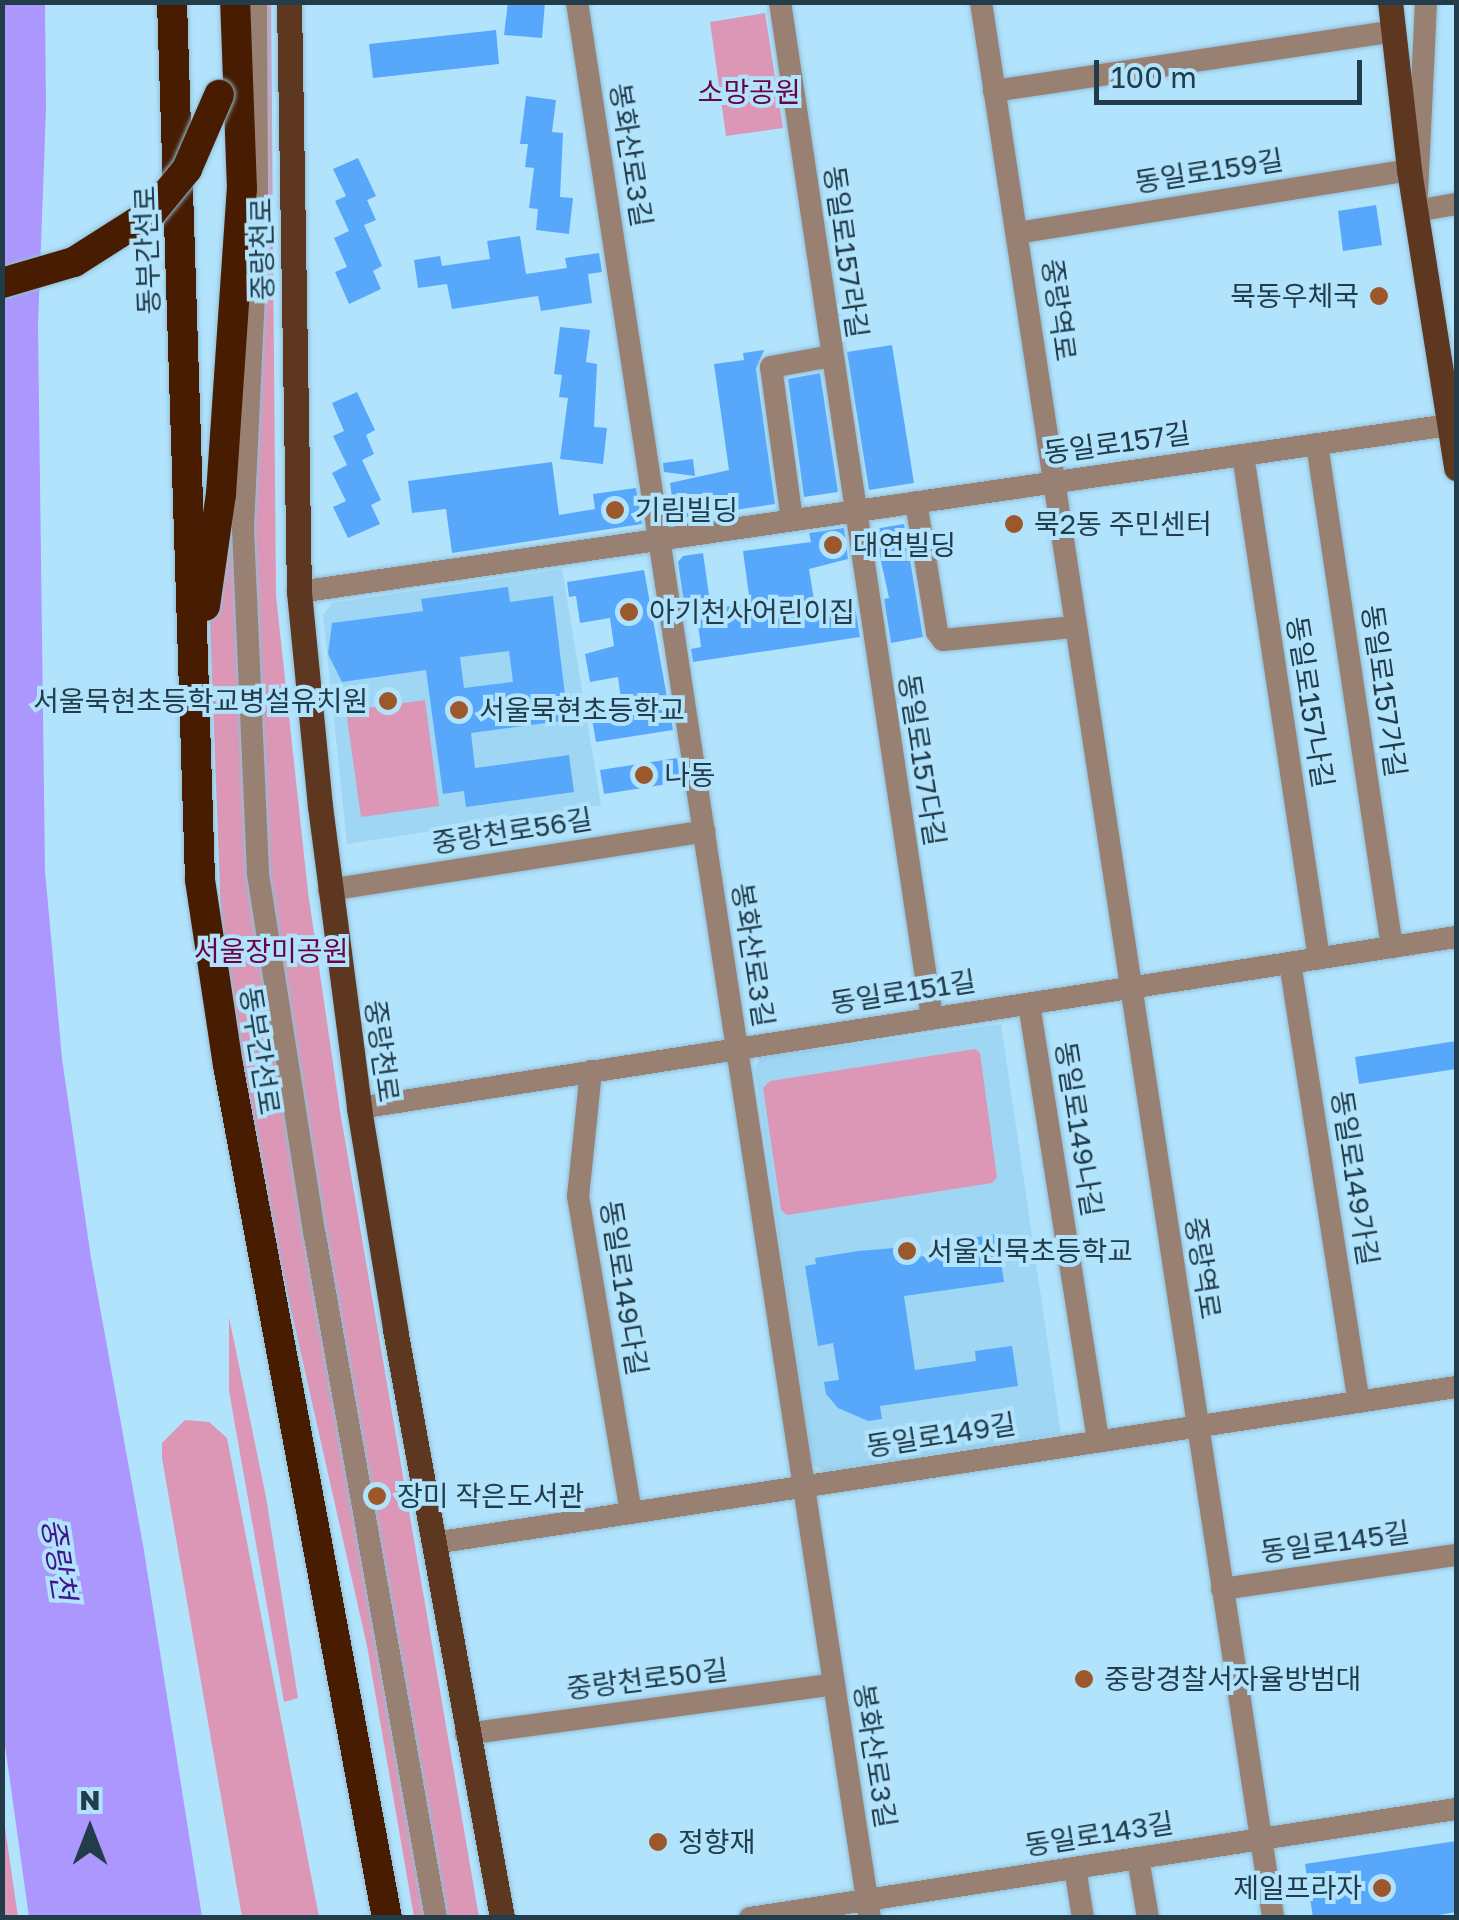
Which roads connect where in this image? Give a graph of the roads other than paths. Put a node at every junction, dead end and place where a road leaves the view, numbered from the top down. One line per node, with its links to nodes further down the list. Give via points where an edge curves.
1 (172, 2): 29 (highway, 동부간선로)
2 (234, 2): 16 (highway, bridge, via 219,95 187,169 151,212 82,258); 29 (highway, via 242,189 221,494)
3 (256, 2): 59 (street, via 257,230 242,529 258,874)
4 (289, 2): 27 (main road, 중랑천로)
5 (577, 2): 26 (street, 봉화산로3길)
6 (780, 2): 17 (street, 동일로157라길)
7 (981, 2): 11 (street, 중랑역로)
8 (1390, 2): 10 (main road)
9 (1426, 2): 14 (street)
10 (1394, 31): 11 (street); 12 (main road)
11 (994, 92): 15 (street, 중랑역로)
12 (1409, 170): 14 (main road); 15 (street, 동일로159길)
13 (1456, 204): 14 (street)
14 (1416, 211): 18 (main road)
15 (1017, 233): 22 (street, 중랑역로)
16 (2, 283)
17 (832, 356): 24 (street, 동일로157라길); 25 (street, via 771,368)
18 (1450, 425): 19 (street, 동일로157길); 21 (main road)
19 (1317, 444): 20 (street, 동일로157길); 33 (street, 동일로157가길)
20 (1243, 455): 22 (street, 동일로157길); 34 (street, 동일로157나길)
21 (1456, 468)
22 (1054, 482): 23 (street, 동일로157길); 28 (street, 중랑역로)
23 (916, 502): 24 (street, 동일로157길); 28 (street, via 943,640)
24 (856, 511): 25 (street, 동일로157길); 38 (street, 동일로157다길)
25 (792, 520): 26 (street, 동일로157길)
26 (659, 539): 27 (street, 동일로157길); 30 (street, 봉화산로3길)
27 (298, 592): 31 (main road, 중랑천로)
28 (1074, 627): 36 (street, 중랑역로)
29 (194, 684): 58 (highway, 동부간선로, via 200,880 225,1047)
30 (704, 831): 31 (street, 중랑천로56길); 39 (street, 봉화산로3길)
31 (330, 890): 41 (main road, 중랑천로)
32 (1456, 937): 33 (street, 동일로151길)
33 (1392, 947): 34 (street, 동일로151길)
34 (1319, 958): 35 (street, 동일로151길)
35 (1290, 963): 36 (street, 동일로151길); 43 (street, 동일로149가길)
36 (1130, 987): 37 (street, 동일로151길); 44 (street, 중랑역로)
37 (1029, 1004): 38 (street, 동일로151길); 45 (street, 동일로149나길)
38 (932, 1018): 39 (street, 동일로151길)
39 (737, 1048): 40 (street, 동일로151길); 46 (street, 봉화산로3길)
40 (591, 1071): 41 (street, 동일로151길); 47 (street, 동일로149다길, via 578,1196)
41 (359, 1108): 48 (main road, 중랑천로)
42 (1456, 1387): 43 (street, 동일로149길)
43 (1359, 1402): 44 (street, 동일로149길)
44 (1198, 1426): 45 (street, 동일로149길); 50 (street, 중랑역로)
45 (1098, 1442): 46 (street, 동일로149길)
46 (804, 1486): 47 (street, 동일로149길); 51 (street, 봉화산로3길)
47 (630, 1513): 48 (street, 동일로149길)
48 (434, 1542): 52 (main road, 중랑천로)
49 (1456, 1555): 50 (street, 동일로145길)
50 (1222, 1589): 54 (street, 중랑역로)
51 (834, 1684): 52 (street, 중랑천로50길); 57 (street, 봉화산로3길)
52 (466, 1734): 60 (main road, 중랑천로)
53 (1456, 1809): 54 (street, 동일로143길)
54 (1260, 1840): 55 (street, 동일로143길); 64 (street, 중랑역로)
55 (1138, 1858): 56 (street, 동일로143길); 63 (street)
56 (1075, 1868): 57 (street, 동일로143길); 62 (street)
57 (868, 1909): 61 (street, 동일로143길)
58 (387, 1918)
59 (436, 1918)
60 (502, 1918)
61 (750, 1918)
62 (1084, 1918)
63 (1148, 1918)
64 (1273, 1918)

